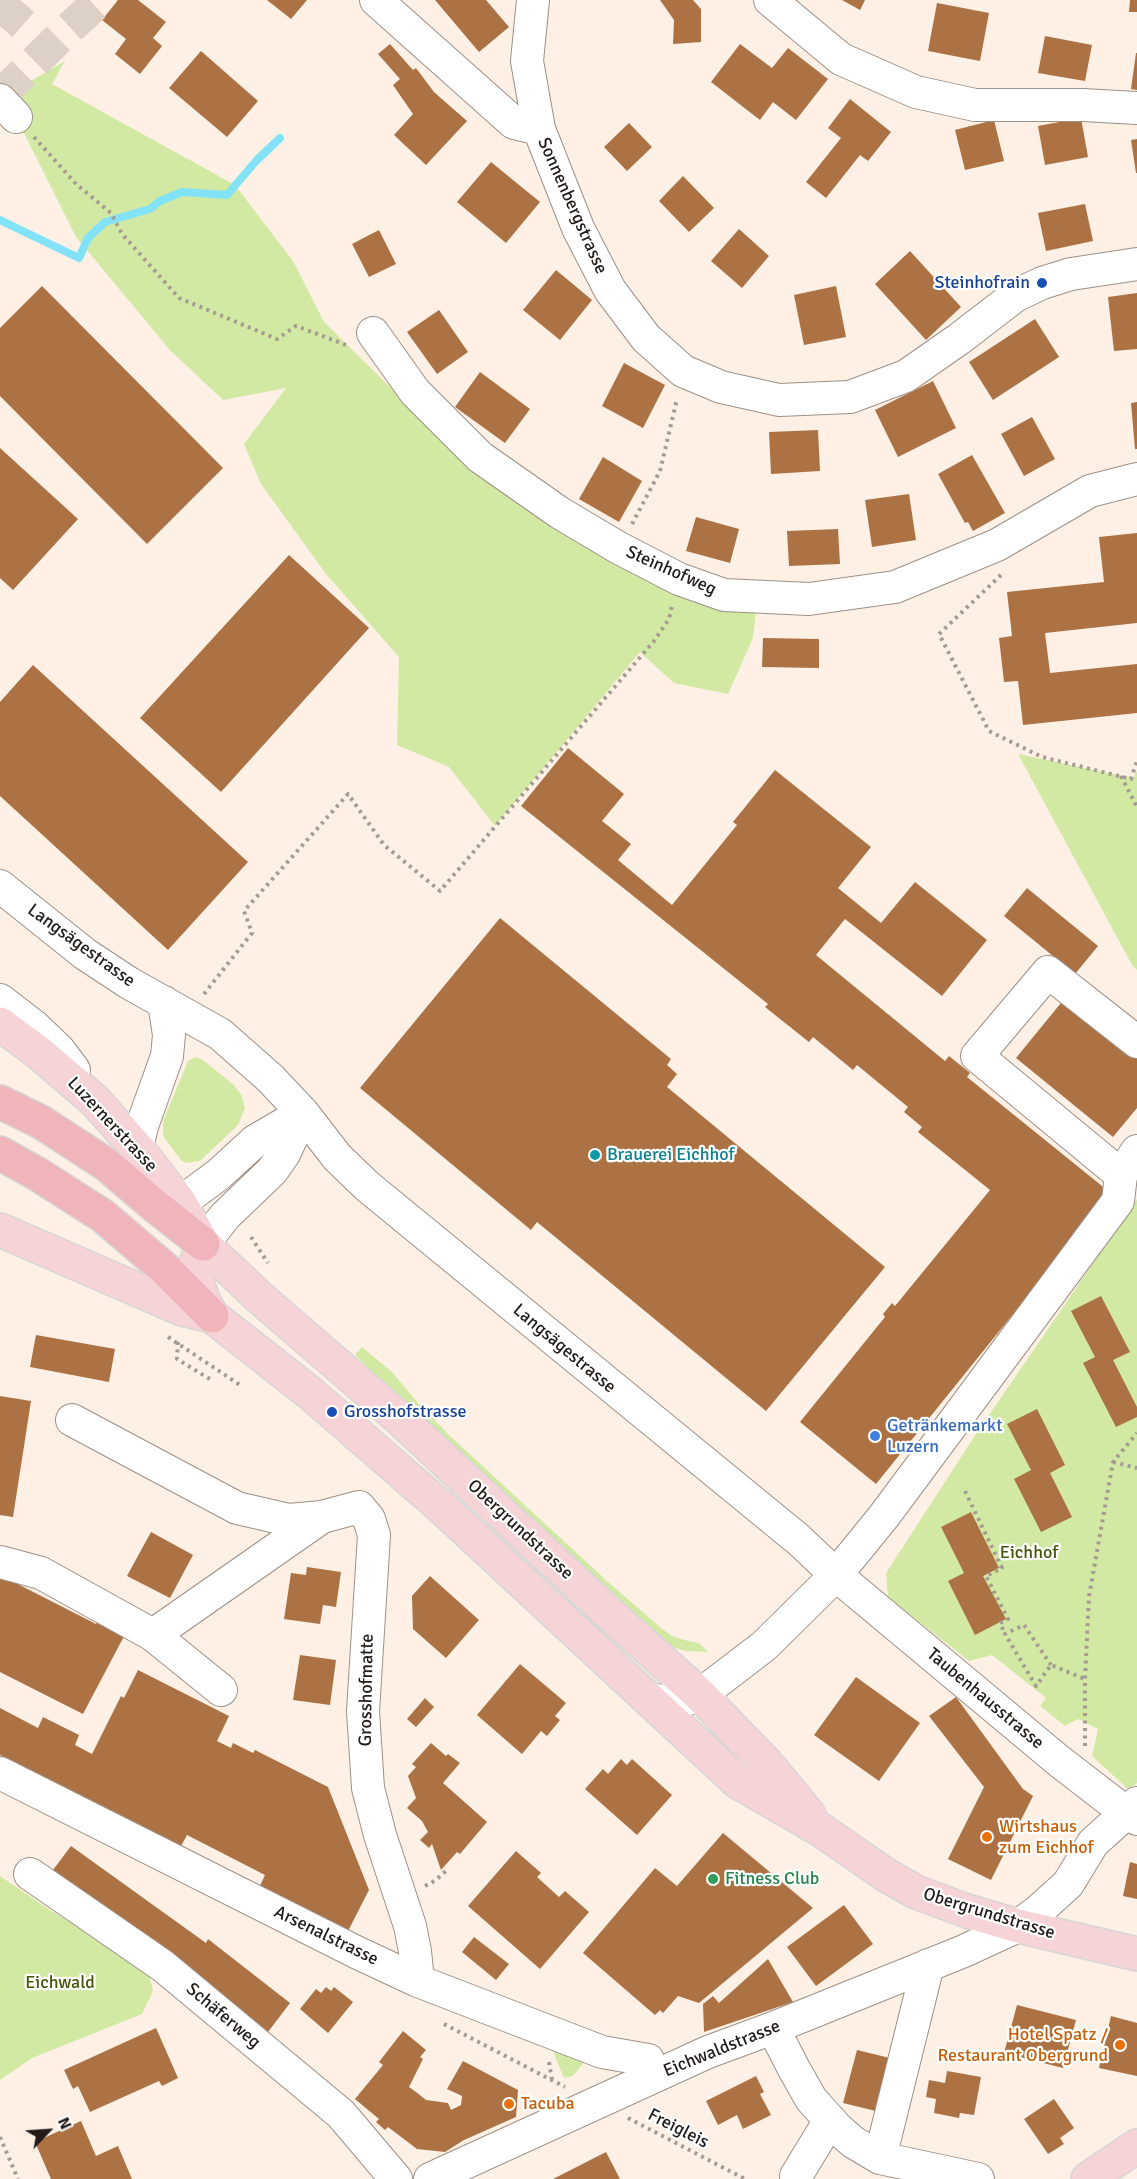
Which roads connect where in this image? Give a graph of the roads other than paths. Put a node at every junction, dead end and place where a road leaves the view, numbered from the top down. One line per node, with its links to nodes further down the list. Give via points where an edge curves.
1 (376, 0): 5 (street, Sonnenbergstrasse, via 514,123)
2 (533, 0): 5 (street, Sonnenbergstrasse, via 527,61)
3 (770, 0): 4 (street, via 841,59 916,92 975,105)
4 (1137, 108)
5 (539, 129): 6 (street, Sonnenbergstrasse, via 579,228 610,290 646,338 683,371 722,387 779,400 850,397 906,376 1015,296 1071,274)
6 (1137, 264)
7 (373, 333): 8 (street, Steinhofweg, via 415,392 480,457 618,548 679,579 724,594 809,599 895,587 997,545 1090,491)
8 (1137, 479)
9 (0, 886): 11 (street, Langsägestrasse, via 100,964)
10 (0, 1000): 14 (street, via 60,1050)
11 (164, 1002): 16 (street, Langsägestrasse, via 220,1034); 17 (street, via 170,1035 167,1056)
12 (0, 1024): 14 (main road, Luzernerstrasse)
13 (1137, 1042): 19 (street, via 1048,972 977,1056)
14 (95, 1101): 17 (main road, Luzernerstrasse)
15 (0, 1102): 20 (highway, via 41,1122)
16 (303, 1113): 20 (street, via 255,1141 218,1175); 22 (street, via 272,1171 225,1216); 27 (street, Langsägestrasse, via 337,1157 367,1186 799,1540)
17 (137, 1148): 20 (main road, Luzernerstrasse)
18 (0, 1153): 23 (highway, via 103,1216)
19 (1129, 1163): 27 (street, via 1118,1201)
20 (168, 1205): 22 (highway)
21 (0, 1230): 23 (main road, via 182,1309)
22 (203, 1244): 23 (main road, via 195,1266 196,1280); 30 (main road, Obergrundstrasse)
23 (212, 1316): 31 (main road, Obergrundstrasse, via 310,1393 439,1505)
24 (72, 1420): 25 (street, Grosshofmatte, via 237,1508 289,1520)
25 (322, 1516): 28 (street, Grosshofmatte); 39 (street, Grosshofmatte, via 359,1507 374,1534 363,1711 368,1788 410,1926)
26 (0, 1562): 28 (street, via 41,1573)
27 (836, 1575): 30 (street, via 764,1646); 33 (street, Taubenhausstrasse, via 1086,1782)
28 (153, 1635): 29 (street)
29 (221, 1690)
30 (700, 1695): 31 (street, via 679,1702); 34 (main road, Obergrundstrasse, via 766,1763)
31 (652, 1700): 34 (main road, Obergrundstrasse, via 738,1782)
32 (0, 1773): 39 (street, Arsenalstrasse)
33 (1133, 1811): 36 (street, Eichwaldstrasse, via 1093,1843 1068,1884)
34 (821, 1830): 36 (main road, Obergrundstrasse, via 916,1892)
35 (30, 1874): 46 (street, Schäferweg, via 163,1966 341,2114)
36 (1018, 1926): 37 (main road, Obergrundstrasse); 38 (street, Eichwaldstrasse)
37 (1137, 1954)
38 (928, 1965): 40 (street, Eichwaldstrasse); 44 (street)
39 (418, 1981): 41 (street, Arsenalstrasse, via 603,2052 648,2060)
40 (773, 2028): 41 (street, Eichwaldstrasse); 42 (street, via 812,2099)
41 (653, 2077): 47 (street, Eichwaldstrasse)
42 (830, 2121): 44 (street, via 853,2142); 45 (street)
43 (1137, 2146): 49 (main road)
44 (880, 2158): 48 (street)
45 (796, 2176)
46 (396, 2179)
47 (430, 2179)
48 (978, 2179)
49 (1088, 2179)

